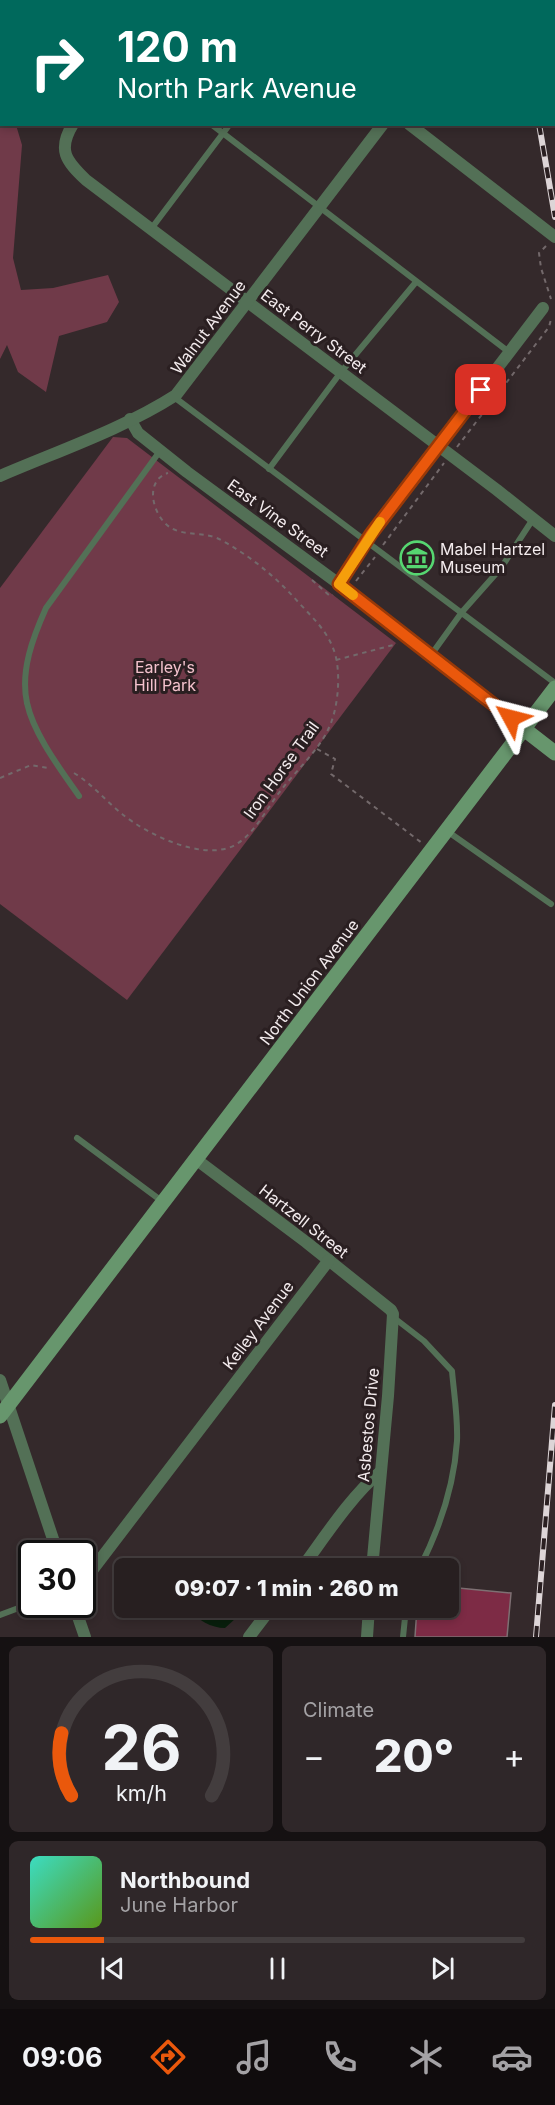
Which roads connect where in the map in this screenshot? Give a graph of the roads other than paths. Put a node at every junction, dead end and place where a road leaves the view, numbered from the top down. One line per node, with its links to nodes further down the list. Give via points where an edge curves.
1 (73, 126): 8 (street, East Perry Street, via 64,151 70,164)
2 (213, 126): 6 (lane)
3 (229, 126): 6 (lane)
4 (381, 126): 7 (street, Walnut Avenue)
5 (412, 126): 9 (street)
6 (223, 134): 7 (lane); 8 (lane)
7 (319, 208): 10 (lane); 11 (street, Walnut Avenue)
8 (151, 230): 11 (street, East Perry Street)
9 (555, 237)
10 (416, 282): 13 (lane); 14 (lane)
11 (247, 302): 14 (street, East Perry Street); 15 (street, Walnut Avenue)
12 (543, 308): 13 (street)
13 (509, 352): 17 (street)
14 (341, 372): 17 (street, East Perry Street); 19 (lane)
15 (173, 397): 16 (street, Walnut Avenue); 19 (lane)
16 (130, 419): 18 (street, East Vine Street, via 138,433); 20 (street, Walnut Avenue)
17 (438, 446): 21 (street, East Perry Street); 23 (street)
18 (161, 451): 24 (street, East Vine Street); 31 (lane, via 46,608 33,637 26,671 27,703 44,744)
19 (269, 469): 23 (lane)
20 (0, 476)
21 (533, 519): 22 (street, East Perry Street); 25 (lane, via 501,568)
22 (555, 536)
23 (365, 542): 24 (street); 25 (lane)
24 (339, 584): 26 (street, East Vine Street)
25 (461, 614): 26 (lane); 27 (lane)
26 (431, 655): 29 (street, East Vine Street)
27 (555, 683)
28 (555, 688): 29 (main road, North Union Avenue)
29 (524, 729): 30 (main road); 32 (main road, North Union Avenue)
30 (555, 753)
31 (79, 796)
32 (447, 830): 33 (lane); 35 (main road, North Union Avenue)
33 (551, 904)
34 (77, 1138): 36 (lane)
35 (196, 1160): 36 (main road, North Union Avenue); 37 (street, Hartzell Street)
36 (164, 1202): 40 (main road, North Union Avenue)
37 (329, 1260): 38 (street, Hartzell Street); 46 (street, Kelley Avenue)
38 (392, 1313): 41 (street, Asbestos Drive); 45 (lane, via 452,1371 457,1440 450,1494)
39 (0, 1380): 40 (street)
40 (4, 1411): 42 (street)
41 (380, 1472): 43 (street); 44 (street, Asbestos Drive)
42 (53, 1540)
43 (309, 1558)
44 (373, 1558)
45 (425, 1558)
46 (96, 1561)
47 (18, 1609): 48 (lane)
48 (0, 1615)
49 (78, 1618): 53 (street)
50 (263, 1618): 54 (street)
51 (369, 1618): 55 (street)
52 (405, 1618): 56 (lane)
53 (85, 1637)
54 (249, 1637)
55 (368, 1637)
56 (403, 1637)

